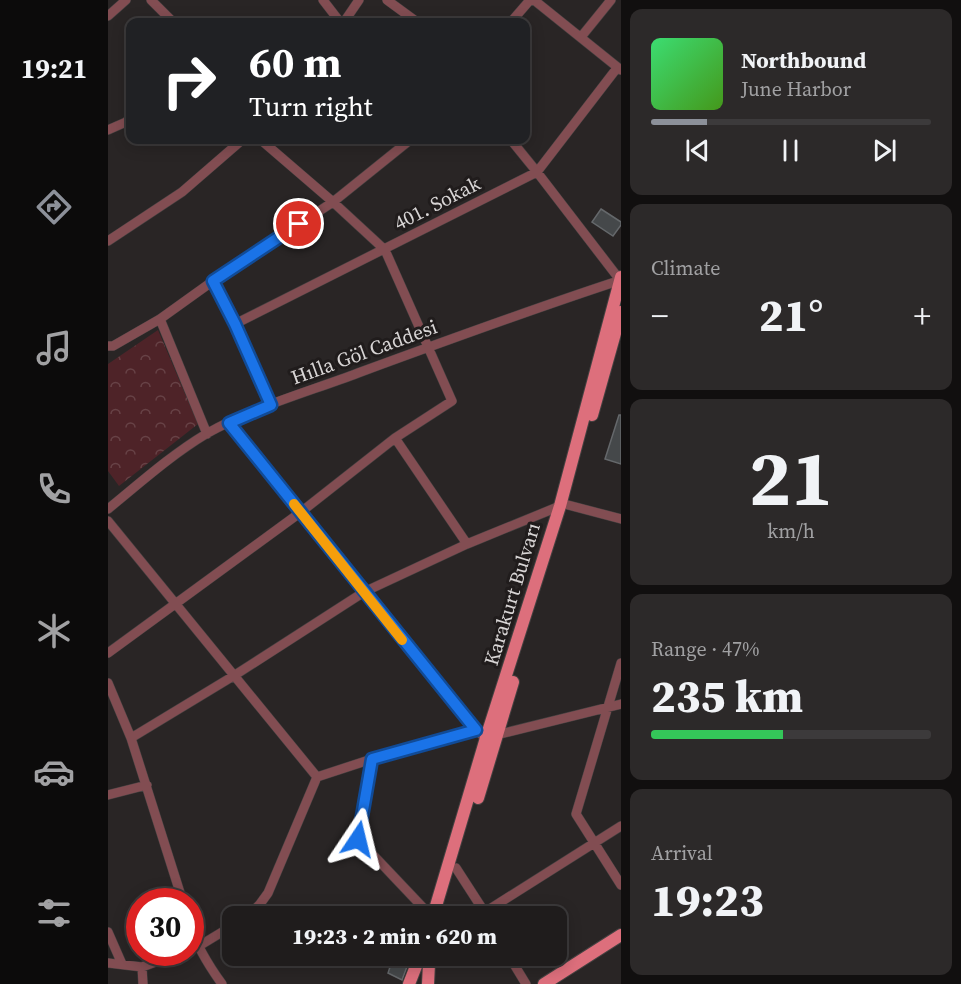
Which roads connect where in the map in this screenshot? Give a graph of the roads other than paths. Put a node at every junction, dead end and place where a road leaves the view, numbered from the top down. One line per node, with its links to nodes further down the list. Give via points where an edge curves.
1 (126, 0): 9 (street)
2 (151, 0): 10 (street)
3 (323, 0): 11 (street)
4 (359, 0): 12 (street)
5 (387, 0): 13 (street)
6 (530, 0): 14 (street)
7 (534, 0): 15 (street)
8 (611, 0): 15 (street)
9 (108, 16)
10 (169, 18)
11 (339, 18)
12 (345, 18)
13 (412, 18)
14 (514, 18)
15 (581, 37): 16 (street)
16 (619, 69): 23 (street, 401. Sokak)
17 (126, 122): 18 (street)
18 (108, 130)
19 (237, 144): 25 (street, via 182,192)
20 (266, 144): 24 (street)
21 (405, 144): 24 (street)
22 (514, 144): 23 (street)
23 (537, 172): 26 (street, 401. Sokak); 27 (street)
24 (333, 202): 26 (street); 28 (street)
25 (108, 241)
26 (385, 250): 31 (street, 401. Sokak); 33 (street)
27 (620, 279): 33 (street, Hılla Göl Caddesi); 38 (main road, Karakurt Bulvarı)
28 (213, 281): 30 (street); 31 (street)
29 (621, 312): 38 (main road, Karakurt Bulvarı)
30 (160, 320): 32 (street); 36 (street)
31 (235, 324): 34 (street)
32 (108, 346)
33 (428, 348): 34 (street, Hılla Göl Caddesi); 37 (street, via 452,401)
34 (271, 405): 35 (street, Hılla Göl Caddesi)
35 (229, 423): 36 (street, Hılla Göl Caddesi); 40 (street)
36 (207, 434): 39 (street, Hılla Göl Caddesi)
37 (395, 438): 40 (street); 43 (street)
38 (564, 506): 41 (street); 43 (street); 52 (main road, Karakurt Bulvarı)
39 (108, 509)
40 (301, 512): 44 (street); 45 (street)
41 (621, 519)
42 (108, 521): 45 (street)
43 (466, 544): 44 (street)
44 (364, 592): 48 (street); 52 (street)
45 (176, 603): 46 (street); 48 (street)
46 (108, 653)
47 (621, 663): 51 (street)
48 (235, 675): 53 (street); 55 (street)
49 (108, 683): 53 (street)
50 (621, 704): 51 (street)
51 (608, 707): 52 (street); 59 (street, via 576,814)
52 (486, 735): 54 (street); 60 (main road, Karakurt Bulvarı); 65 (main road, Karakurt Bulvarı)
53 (131, 738): 56 (street)
54 (372, 759): 55 (street); 64 (street, via 358,839)
55 (317, 777): 63 (street, via 268,893)
56 (147, 785): 57 (street); 62 (street)
57 (108, 795)
58 (621, 826): 59 (street)
59 (593, 843): 61 (street); 68 (street)
60 (456, 868): 66 (main road, Karakurt Bulvarı); 67 (street)
61 (621, 885)
62 (179, 888)
63 (258, 906)
64 (422, 906)
65 (435, 906)
66 (445, 906)
67 (481, 906)
68 (498, 906)
69 (108, 932): 75 (street)
70 (222, 932): 72 (street)
71 (621, 935): 85 (main road)
72 (204, 943)
73 (204, 960): 81 (street)
74 (108, 963): 75 (street)
75 (122, 964): 79 (street)
76 (421, 966): 82 (main road)
77 (427, 966): 83 (main road)
78 (515, 966): 84 (street)
79 (142, 967): 80 (street)
80 (143, 984)
81 (222, 984)
82 (409, 984)
83 (428, 984)
84 (525, 984)
85 (544, 984)

